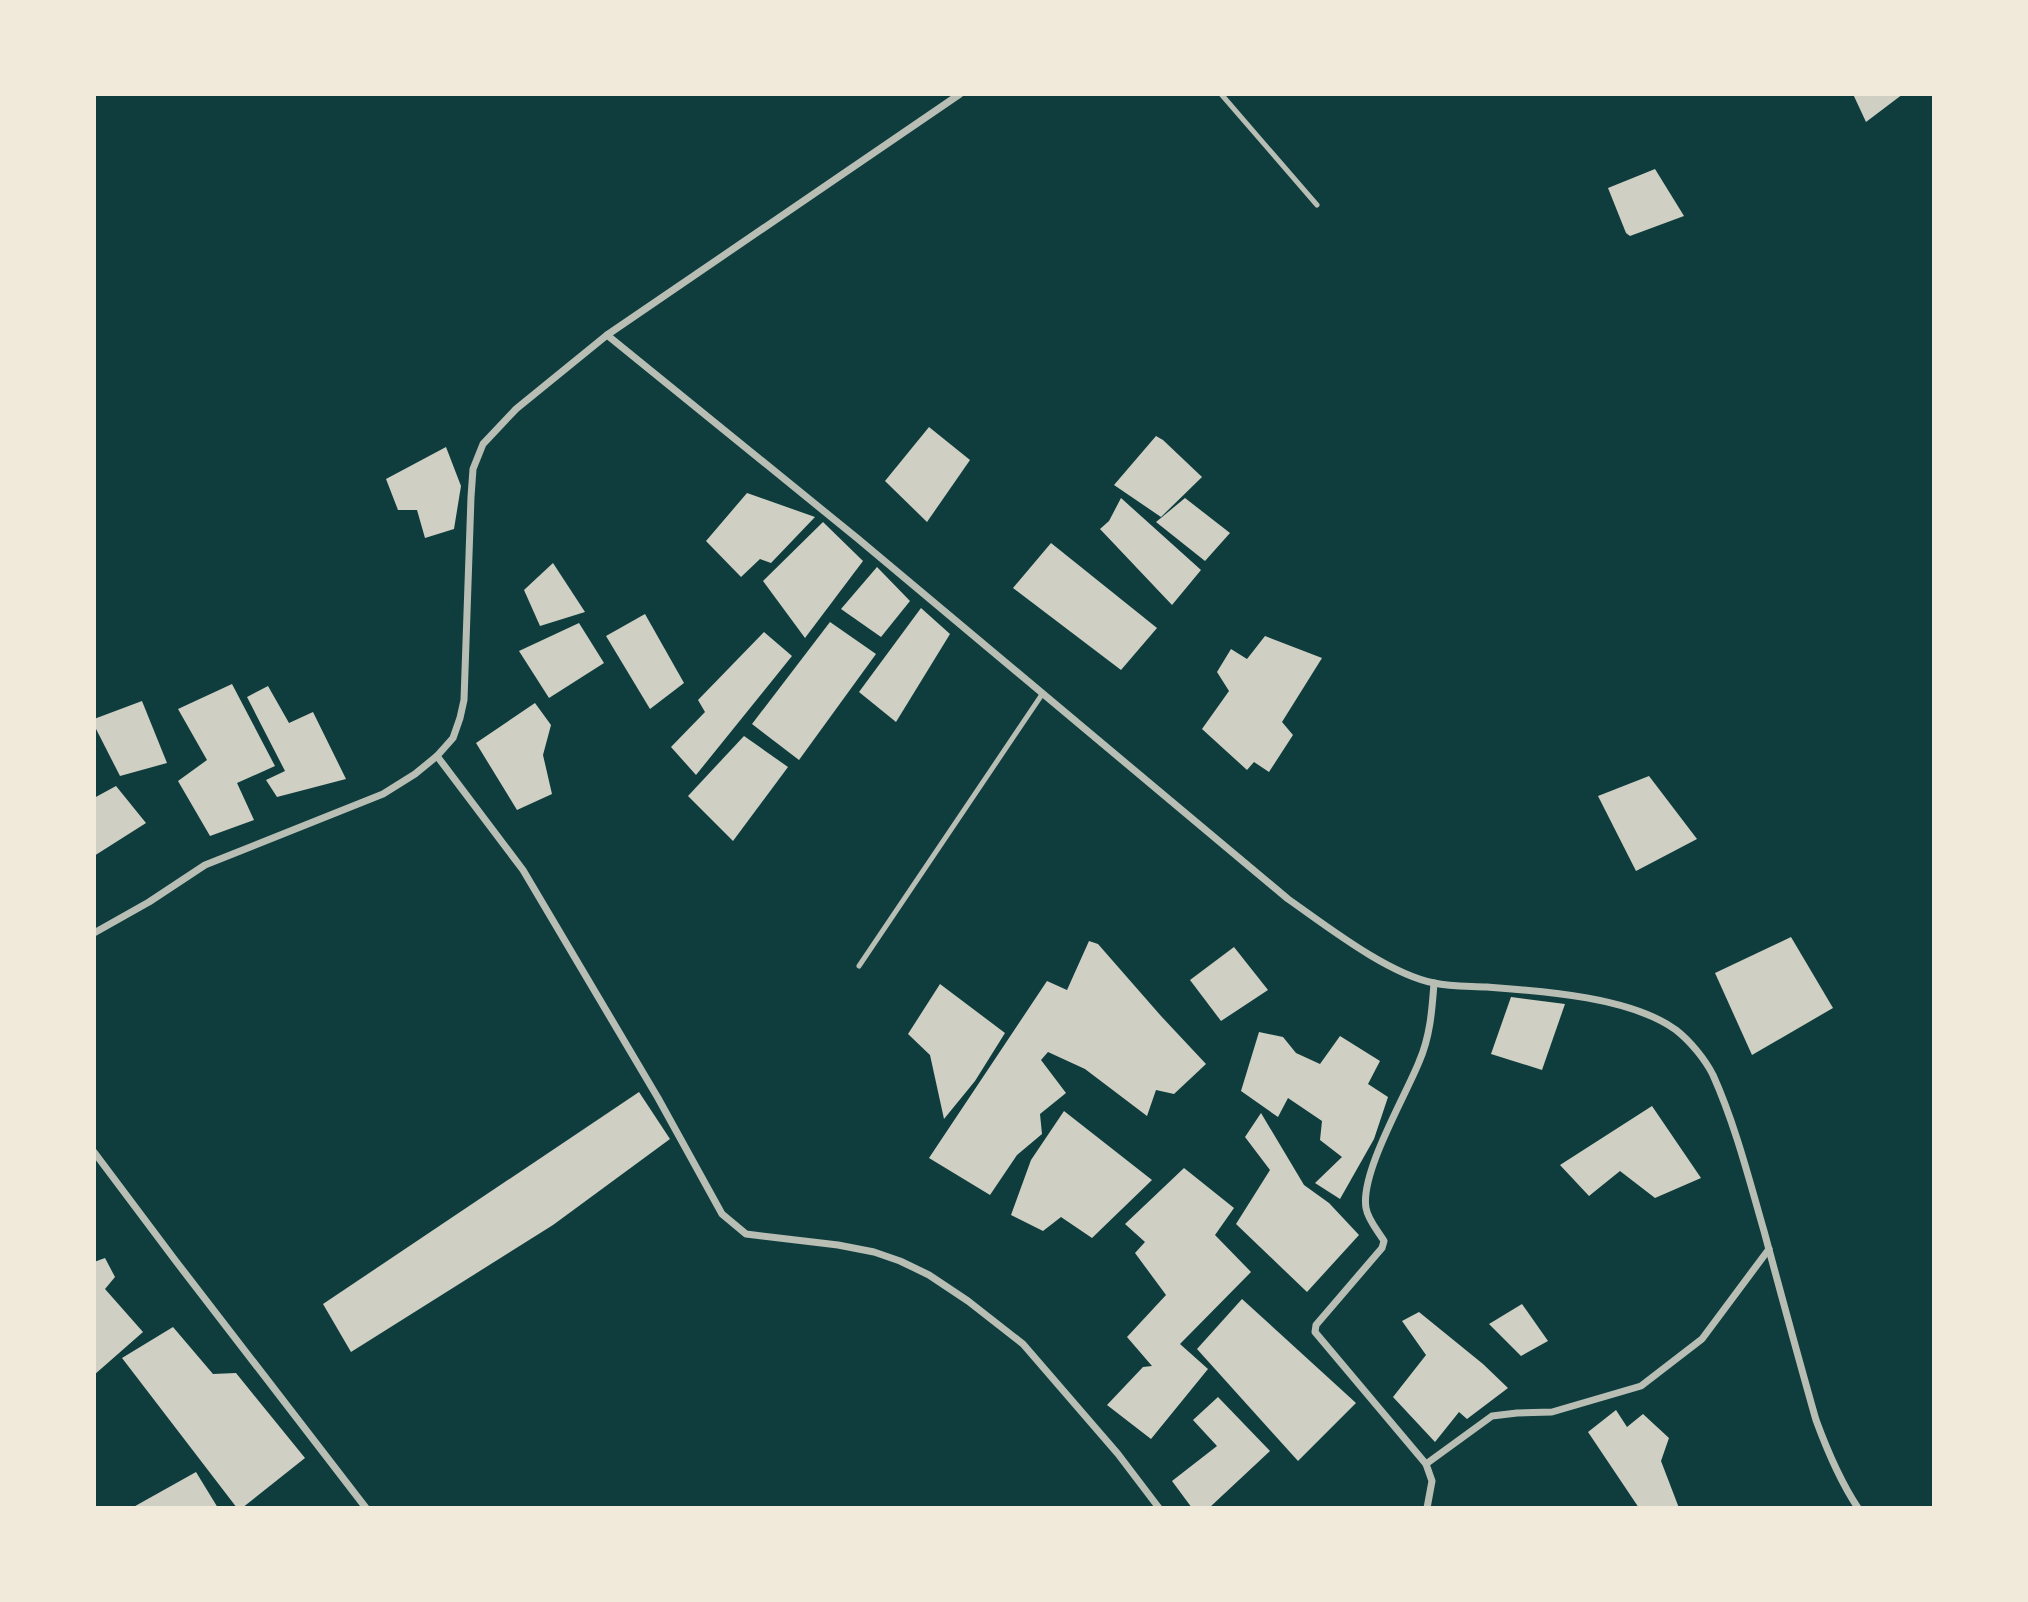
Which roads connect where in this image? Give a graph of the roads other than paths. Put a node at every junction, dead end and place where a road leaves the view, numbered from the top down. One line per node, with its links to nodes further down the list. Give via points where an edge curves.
1 (960, 94): 4 (street)
2 (1222, 94): 3 (lane)
3 (1317, 205)
4 (607, 335): 5 (street); 6 (street, via 516,409 483,444 472,483 464,699 453,738)
5 (1043, 693): 8 (lane); 9 (street, via 1289,899 1361,949 1404,973)
6 (437, 756): 7 (street, via 383,794 205,865); 14 (street, via 523,870 722,1214 746,1234 761,1238 838,1245 900,1261 968,1301 1023,1344)
7 (94, 933)
8 (859, 966)
9 (1434, 983): 11 (street, via 1535,990 1626,1006 1676,1031 1712,1073); 12 (street, via 1430,1027 1420,1061 1367,1187 1366,1208 1384,1241 1382,1248 1316,1325 1315,1332)
10 (94, 1152): 13 (street)
11 (1769, 1249): 12 (street, via 1703,1339 1641,1386 1552,1412 1492,1416); 16 (street, via 1816,1420)
12 (1426, 1464): 15 (street, via 1432,1481)
13 (366, 1507)
14 (1159, 1507)
15 (1427, 1507)
16 (1858, 1507)

